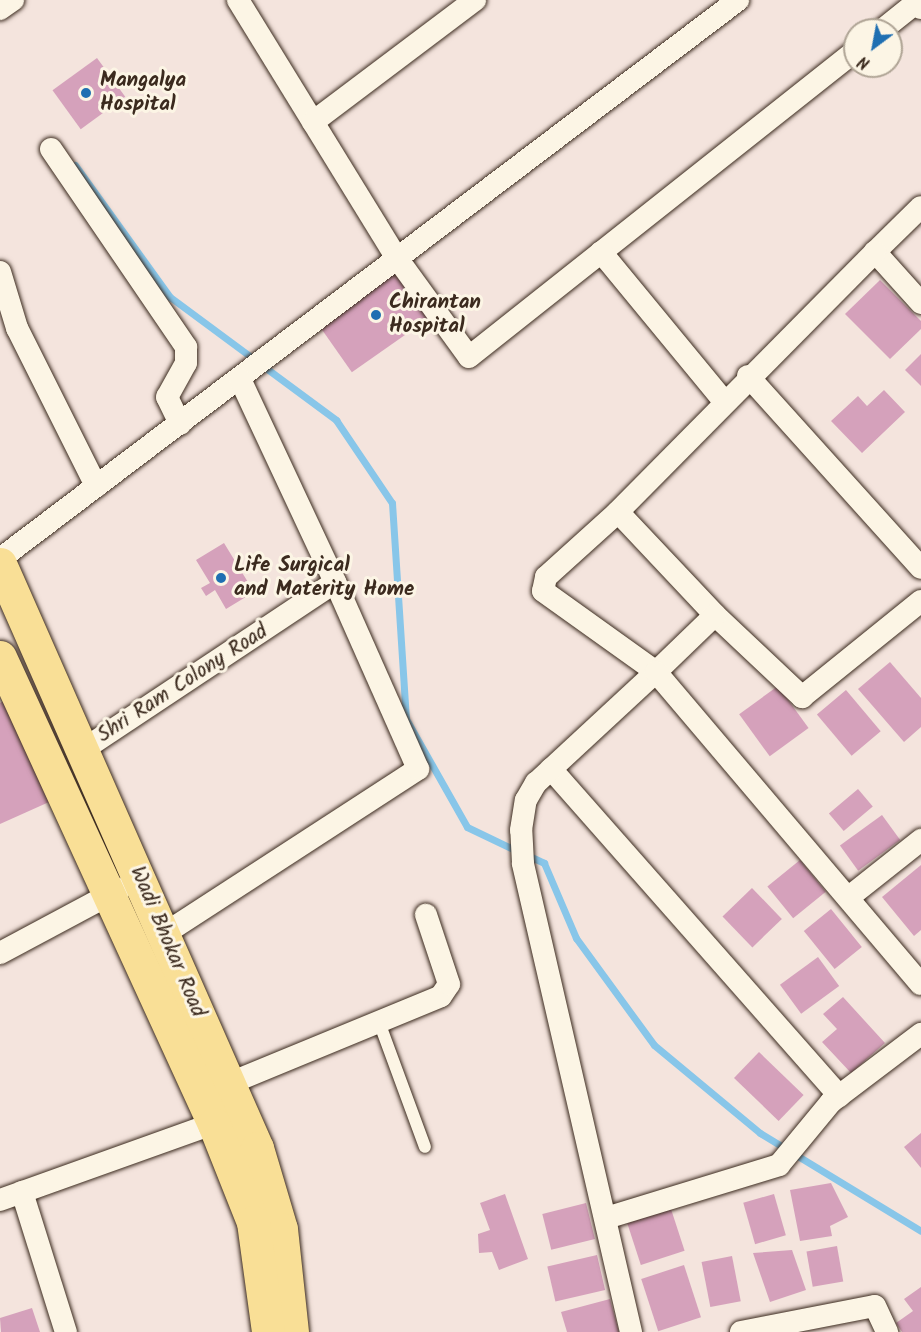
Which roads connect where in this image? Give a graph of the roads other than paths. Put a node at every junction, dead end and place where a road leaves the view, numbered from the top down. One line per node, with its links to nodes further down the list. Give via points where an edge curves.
1 (13, 0): 6 (street)
2 (238, 0): 9 (street)
3 (475, 0): 9 (street)
4 (738, 0): 14 (street)
5 (921, 8): 7 (street, via 916,3)
6 (0, 9)
7 (897, 18)
8 (843, 60): 12 (street)
9 (313, 122): 14 (street)
10 (51, 149): 20 (street, via 186,347 186,363 167,396)
11 (921, 207): 13 (street)
12 (601, 252): 14 (street, via 469,357); 19 (street)
13 (875, 252): 16 (street); 18 (street)
14 (398, 258): 17 (street)
15 (0, 272): 21 (street, via 17,328)
16 (921, 303)
17 (245, 375): 20 (street); 26 (street)
18 (748, 376): 19 (street); 25 (street)
19 (724, 401): 22 (street)
20 (180, 424): 21 (street)
21 (96, 486): 23 (street)
22 (618, 512): 28 (street); 31 (street, via 541,586)
23 (0, 559)
24 (0, 564): 29 (main road, Wadi Bhokar Road)
25 (921, 568)
26 (335, 582): 32 (street, Shri Ram Colony Road); 39 (street, via 418,769)
27 (921, 601): 28 (street, via 802,697)
28 (715, 615): 31 (street)
29 (31, 634): 30 (street); 32 (main road, Wadi Bhokar Road)
30 (0, 659): 36 (main road, Wadi Bhokar Road)
31 (656, 672): 33 (street); 37 (street)
32 (84, 749): 35 (main road, Wadi Bhokar Road)
33 (551, 769): 44 (street); 49 (street, via 526,800 521,830 523,863)
34 (921, 840): 37 (street)
35 (140, 879): 36 (street); 39 (main road, Wadi Bhokar Road)
36 (109, 895): 40 (street); 45 (main road, Wadi Bhokar Road)
37 (849, 897): 41 (street)
38 (426, 915): 42 (street, via 447,991)
39 (164, 934): 45 (main road, Wadi Bhokar Road)
40 (0, 953)
41 (921, 984)
42 (379, 1022): 45 (street); 46 (lane)
43 (921, 1034): 44 (street)
44 (839, 1096): 49 (street, via 779,1165)
45 (228, 1107): 47 (street); 51 (main road, Wadi Bhokar Road, via 253,1222); 52 (main road, Wadi Bhokar Road, via 257,1148 281,1229)
46 (425, 1147)
47 (22, 1192): 48 (street); 50 (street)
48 (0, 1200)
49 (606, 1218): 53 (street)
50 (66, 1332)
51 (268, 1332)
52 (292, 1332)
53 (631, 1332)
54 (741, 1332): 55 (street, via 875,1306)
55 (886, 1332)

